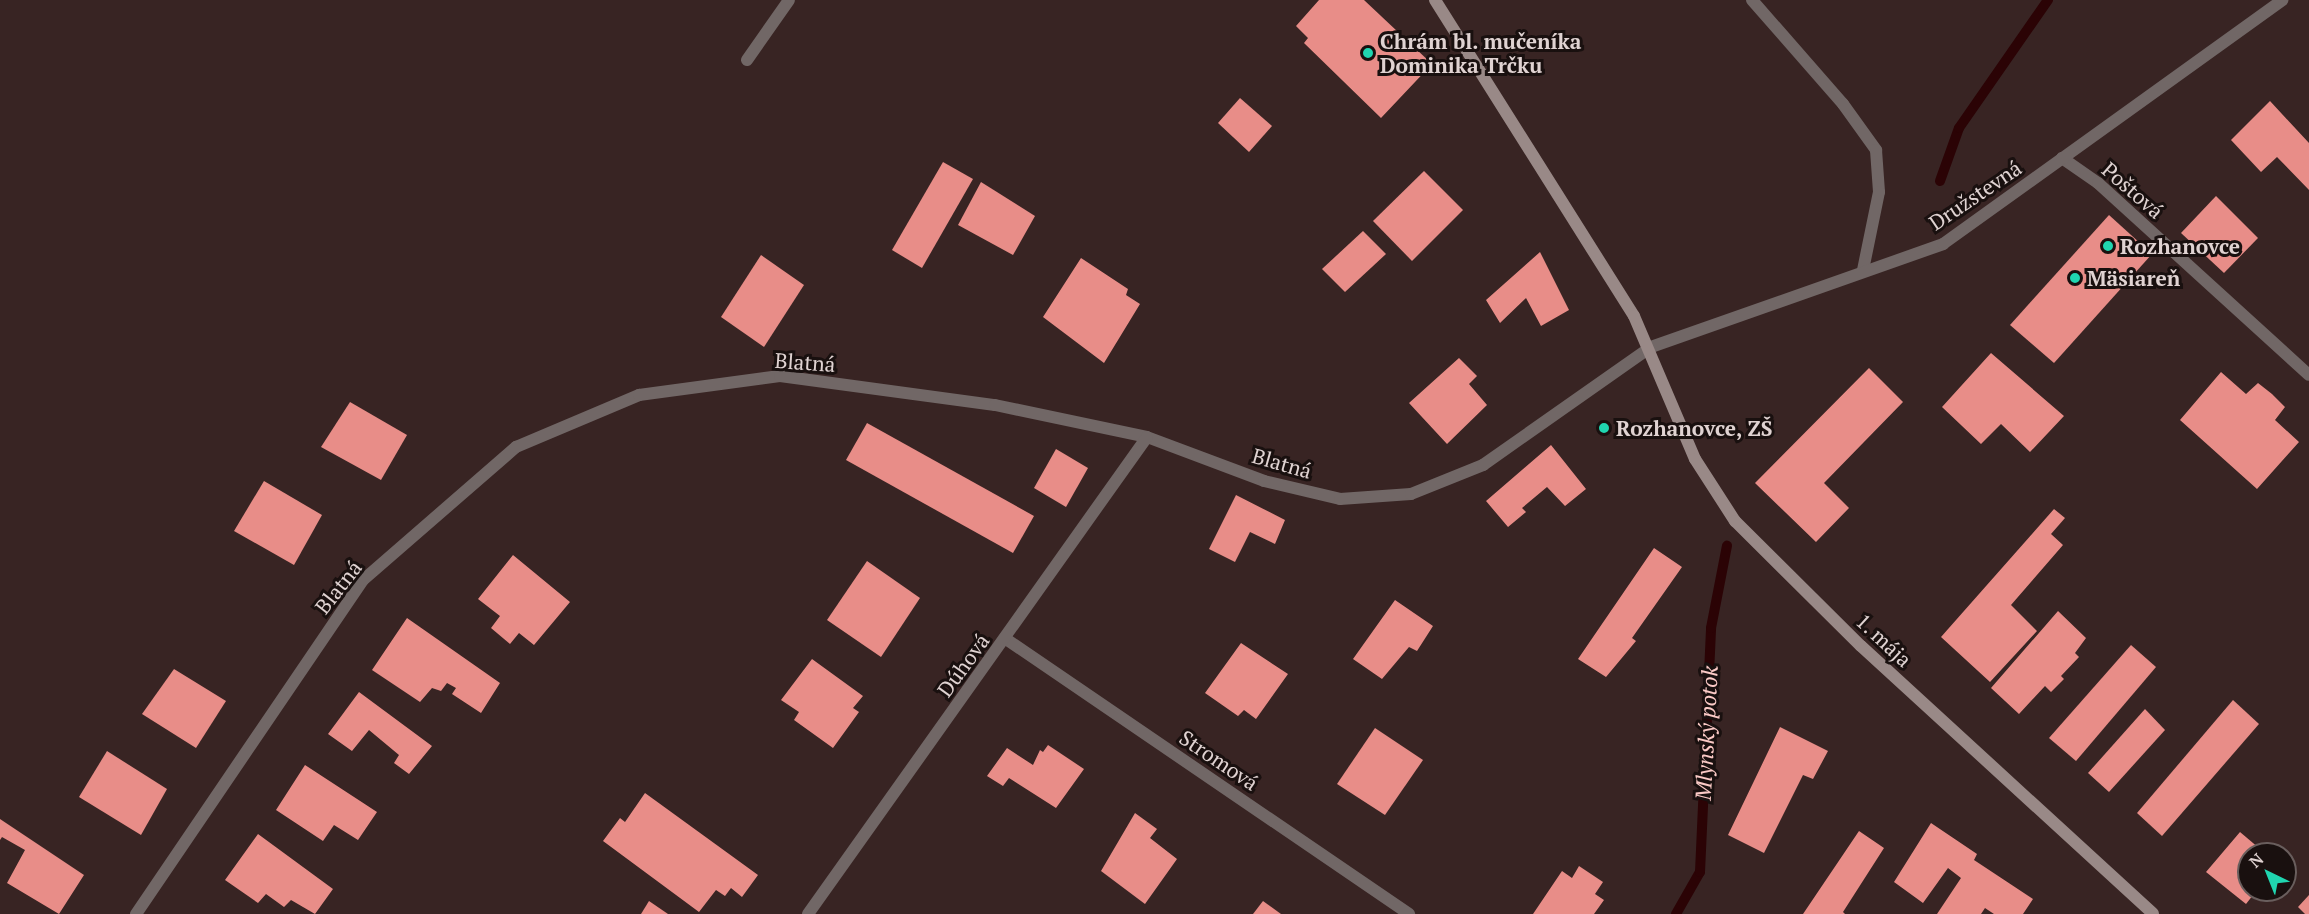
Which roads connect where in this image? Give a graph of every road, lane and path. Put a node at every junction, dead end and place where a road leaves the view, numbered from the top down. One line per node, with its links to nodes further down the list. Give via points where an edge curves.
1 (789, 0): 5 (street)
2 (1435, 0): 8 (street, 1. mája)
3 (1752, 0): 7 (street, via 1843,104 1876,150 1879,192)
4 (2283, 0): 6 (street, Družstevná)
5 (747, 60)
6 (2062, 158): 7 (street, Družstevná, via 1943,244); 9 (street, Poštová, via 2098,183)
7 (1863, 270): 8 (street, Družstevná)
8 (1651, 347): 10 (street, Blatná, via 1483,465 1411,494 1340,499 1264,481); 15 (street, 1. mája, via 1695,459 1735,521 1861,646)
9 (2309, 375)
10 (1147, 437): 11 (street, Dúhová); 12 (street, Blatná, via 995,405 780,376 639,395 516,447 363,580)
11 (1006, 639): 13 (street, Dúhová); 14 (street, Stromová)
12 (136, 914)
13 (808, 914)
14 (1409, 914)
15 (2153, 914)

